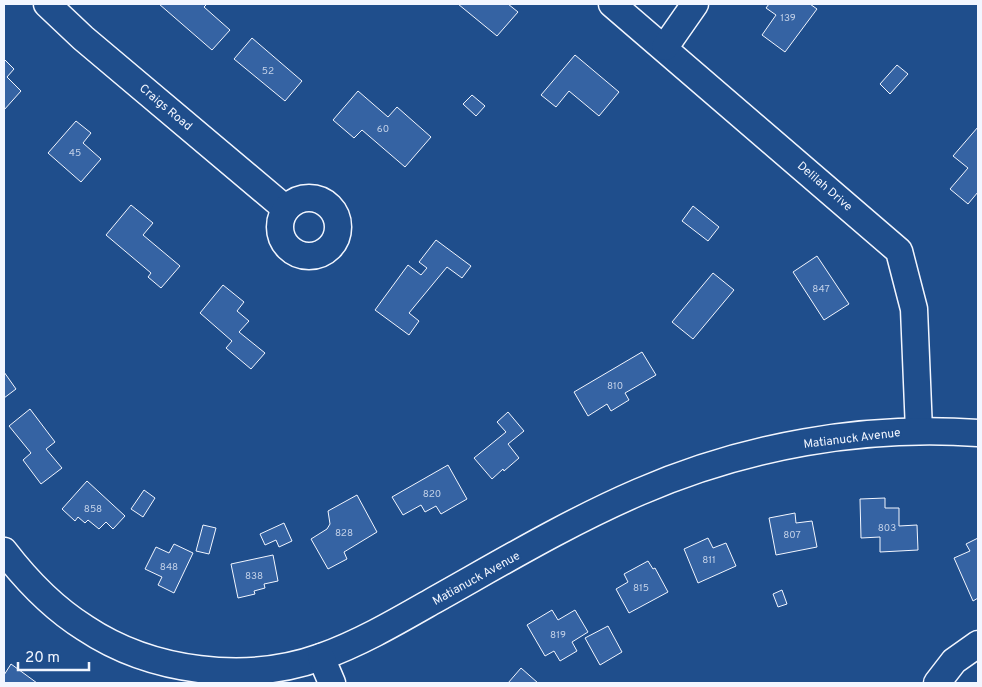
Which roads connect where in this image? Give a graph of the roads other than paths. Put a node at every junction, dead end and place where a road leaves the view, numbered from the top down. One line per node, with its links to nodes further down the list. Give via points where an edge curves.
1 (47, 4): 5 (street, Craigs Road)
2 (612, 4): 4 (street, Delilah Drive)
3 (694, 4): 4 (street)
4 (665, 48): 6 (street, Delilah Drive, via 899,251 914,309)
5 (286, 209)
6 (919, 431): 7 (street, Matianuck Avenue); 10 (street, Matianuck Avenue, via 859,434 798,444 734,458 668,480 607,506 377,632)
7 (978, 432)
8 (4, 551): 10 (street, Matianuck Avenue, via 41,594 73,620 107,641 146,657 178,665 232,671 276,668)
9 (978, 644): 12 (street, via 954,661)
10 (321, 657): 11 (street)
11 (332, 683)
12 (937, 683)

